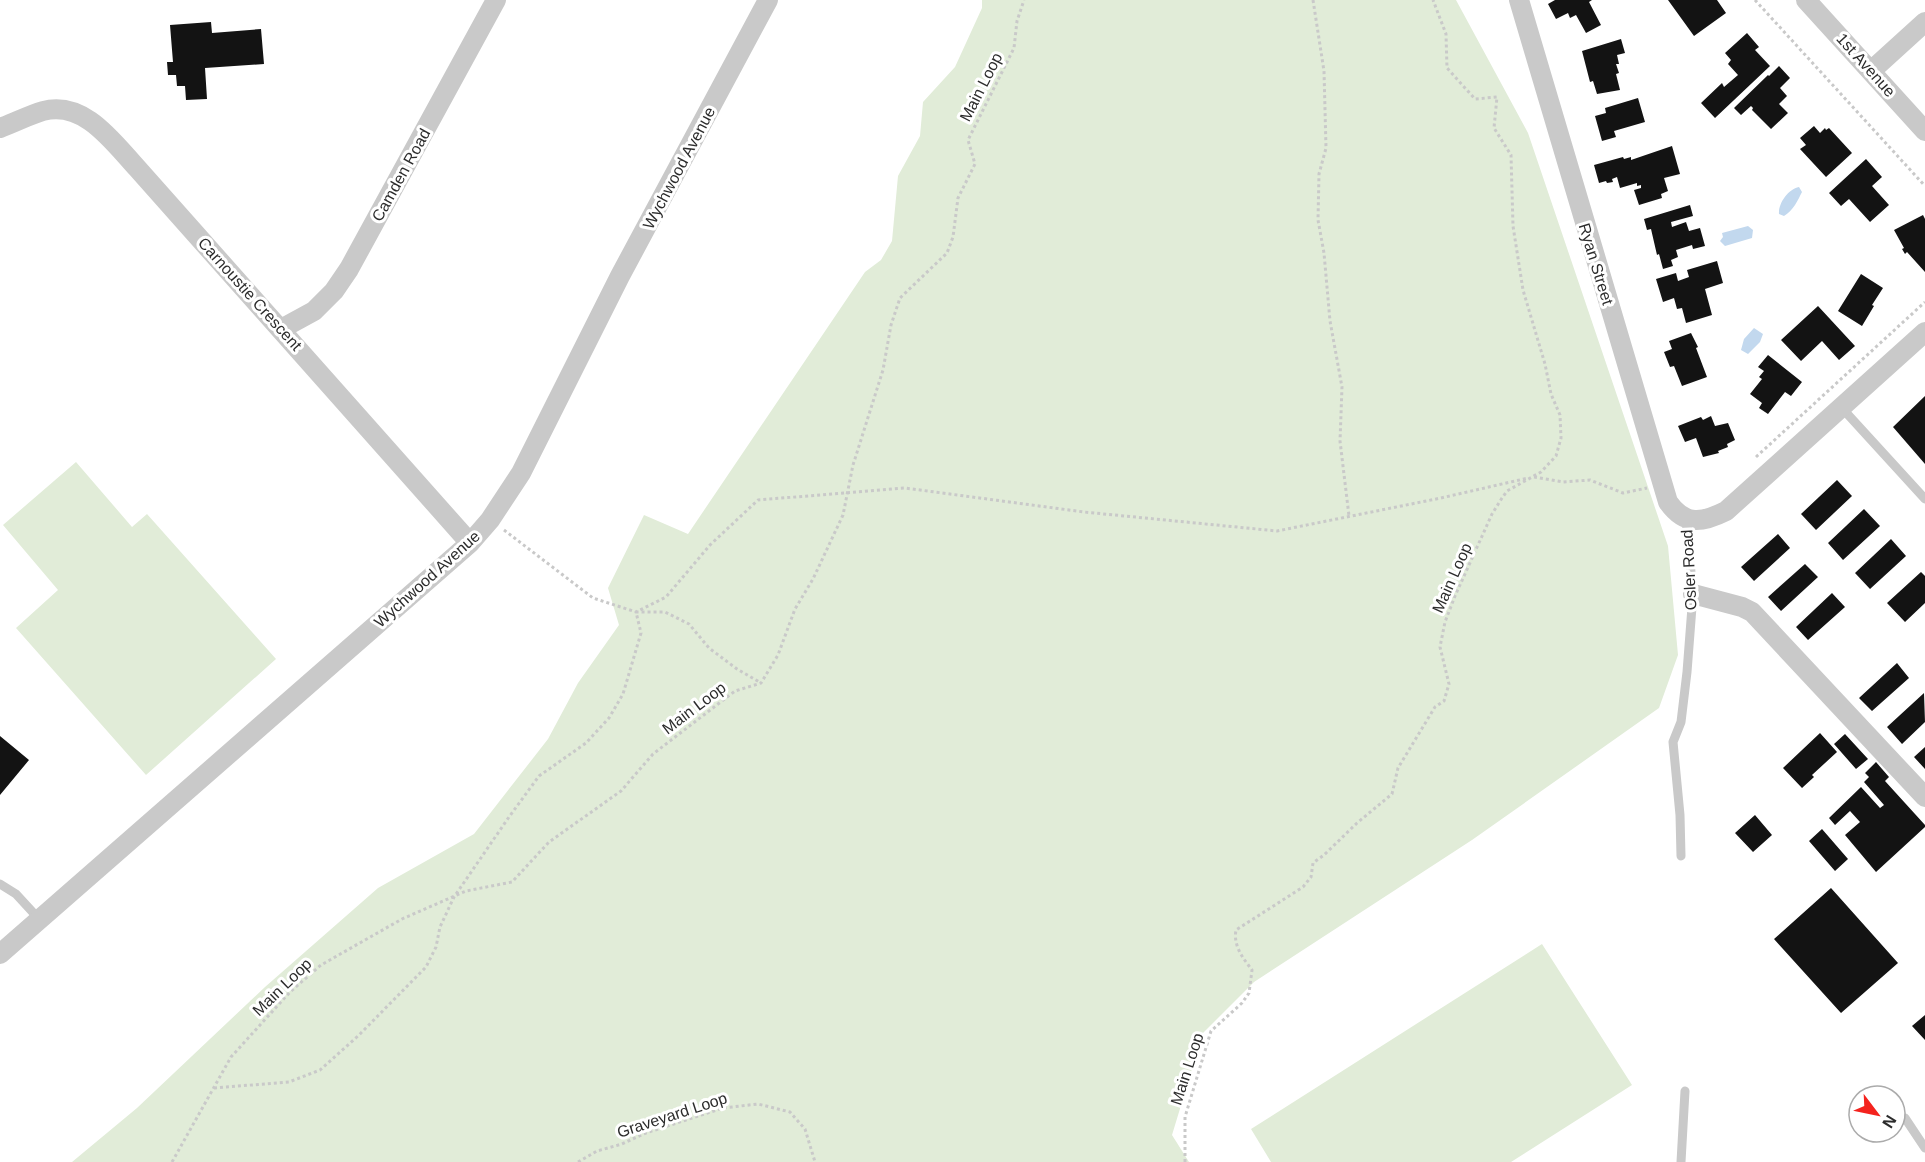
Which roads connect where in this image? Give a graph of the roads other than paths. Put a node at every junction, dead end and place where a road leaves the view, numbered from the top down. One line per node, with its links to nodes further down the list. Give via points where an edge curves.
1 (496, 0): 9 (street, Camden Road, via 349,269 314,311)
2 (768, 0): 14 (street, Wychwood Avenue, via 620,276 521,473)
3 (1519, 0): 13 (street, Ryan Street, via 1662,484 1674,511)
4 (1806, 0): 6 (street, 1st Avenue)
5 (1925, 22): 6 (street)
6 (1871, 70): 8 (street, 1st Avenue)
7 (0, 128): 9 (street, Carnoustie Crescent, via 53,110 72,112 93,122)
8 (1925, 131)
9 (281, 329): 14 (street, Carnoustie Crescent)
10 (1925, 332): 11 (street, Osler Road)
11 (1841, 407): 12 (lane); 13 (street, Osler Road, via 1726,512 1704,520)
12 (1925, 499)
13 (1686, 519): 15 (lane, Osler Road)
14 (470, 543): 19 (street, Wychwood Avenue)
15 (1694, 594): 16 (street, via 1752,612); 17 (lane, Osler Road, via 1686,682 1673,742)
16 (1925, 797)
17 (1681, 856)
18 (0, 884): 19 (lane, via 16,894)
19 (39, 919): 20 (street, Wychwood Avenue)
20 (0, 954)
21 (1685, 1091): 24 (lane)
22 (1907, 1121): 23 (lane)
23 (1925, 1148)
24 (1681, 1162)

